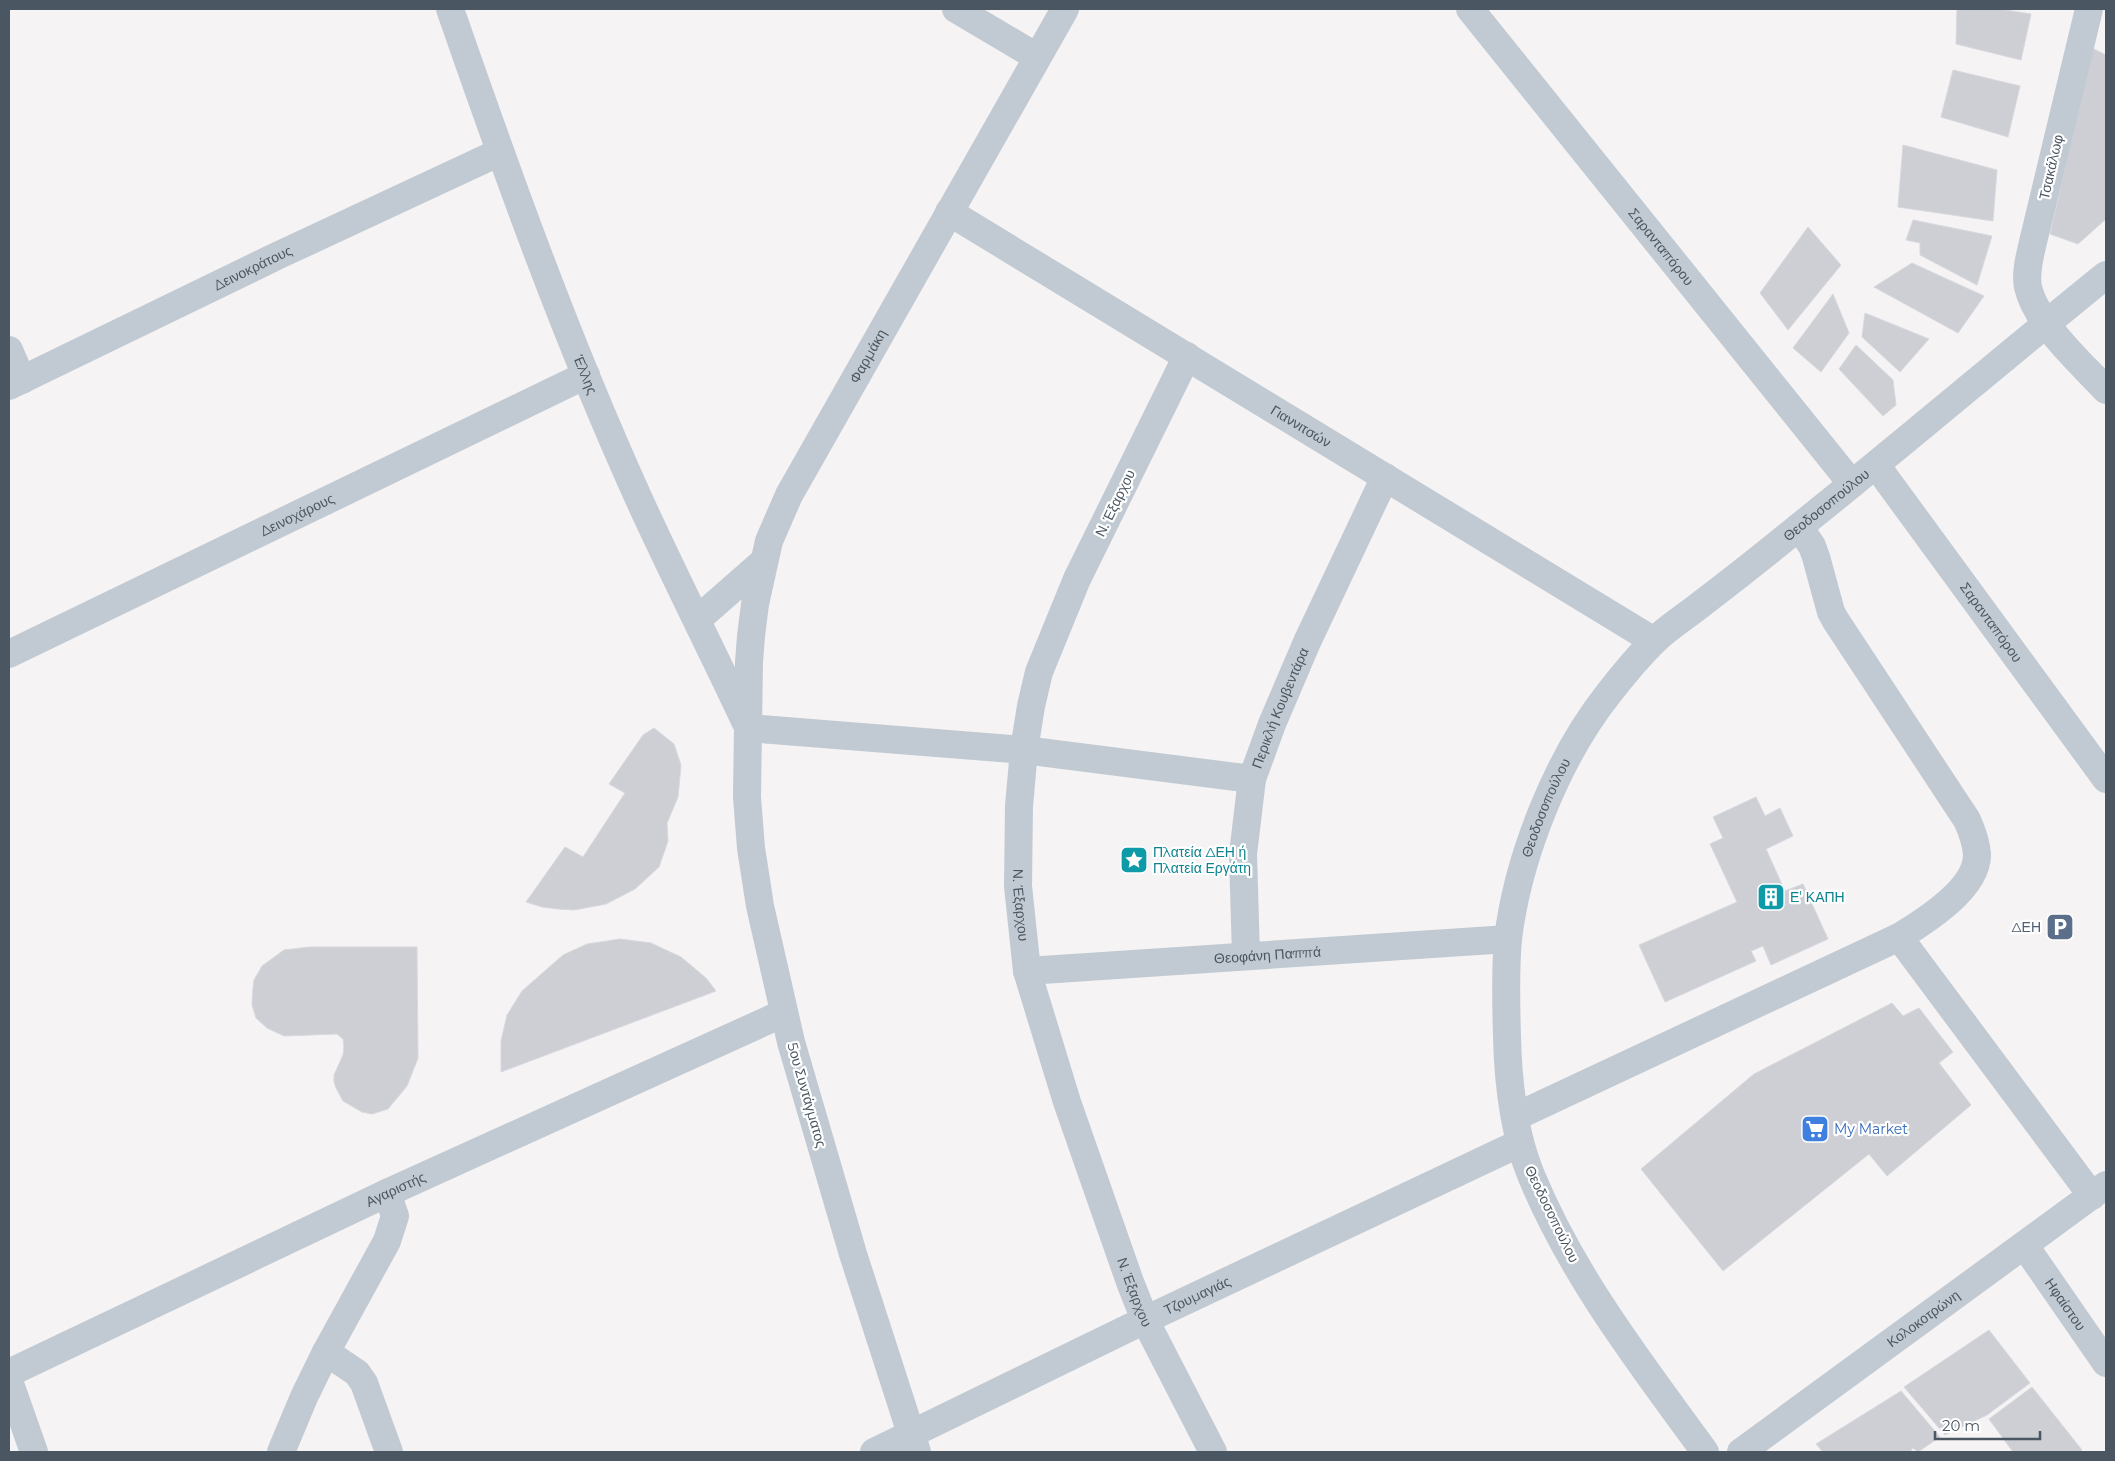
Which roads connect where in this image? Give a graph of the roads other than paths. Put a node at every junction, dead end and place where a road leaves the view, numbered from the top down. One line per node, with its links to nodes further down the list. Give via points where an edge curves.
1 (450, 9): 7 (street, Έλλης)
2 (956, 9): 6 (street)
3 (1064, 9): 6 (street, Φαρμάκη)
4 (1470, 9): 18 (street, Σαρανταπόρου)
5 (2089, 9): 10 (street, Τσακάλωφ, via 2027,270 2033,302)
6 (1037, 57): 8 (street, Φαρμάκη)
7 (500, 152): 13 (street, Έλλης); 14 (street, Δεινοκράτους)
8 (949, 212): 12 (street, Γιαννιτσών); 20 (street, Φαρμάκη, via 796,481 774,527)
9 (2106, 275): 10 (street, Θεοδοσοπούλου)
10 (2046, 324): 15 (street, Τσακάλωφ); 16 (street, Θεοδοσοπούλου)
11 (9, 350): 14 (street)
12 (1187, 356): 17 (street, Γιαννιτσών); 25 (street, Ν. Έξαρχου, via 1077,579 1051,641 1033,698)
13 (586, 375): 21 (street, Έλλης, via 638,497); 23 (street, Δεινοχάρους)
14 (16, 383)
15 (2106, 390)
16 (1876, 465): 18 (street, Θεοδοσοπούλου); 27 (street, Σαρανταπόρου)
17 (1385, 477): 22 (street, Γιαννιτσών); 26 (street, Περικλή Κουβεντάρα, via 1307,642)
18 (1852, 484): 19 (street, Θεοδοσοπούλου)
19 (1799, 527): 22 (street, Θεοδοσοπούλου); 28 (street, via 1812,546 1836,621 1967,820 1974,837 1977,856 1966,882 1953,898 1926,920)
20 (763, 562): 21 (street); 24 (street, Φαρμάκη, via 749,662)
21 (698, 620): 24 (street, Έλλης)
22 (1654, 641): 29 (street, Θεοδοσοπούλου, via 1610,692 1566,761 1544,807 1526,858)
23 (9, 654)
24 (748, 728): 25 (street); 32 (street, 5ου Συντάγματος, via 750,848)
25 (1024, 750): 26 (street); 31 (street, Ν. Έξαρχου, via 1019,806 1018,886)
26 (1252, 779): 30 (street, Περικλή Κουβεντάρα, via 1243,854)
27 (2106, 779)
28 (1898, 937): 33 (street); 35 (street)
29 (1508, 939): 30 (street, Θεοφάνη Παππά); 33 (street, Θεοδοσοπούλου, via 1507,1060)
30 (1246, 956): 31 (street, Θεοφάνη Παππά)
31 (1028, 971): 38 (street, Ν. Έξαρχου, via 1067,1102)
32 (784, 1013): 36 (street, Αγαριστής); 43 (street, 5ου Συντάγματος, via 851,1245)
33 (1515, 1116): 34 (street, Θεοδοσοπούλου)
34 (1520, 1143): 38 (street, Τζουμαγιάς); 49 (street, Θεοδοσοπούλου, via 1538,1190 1583,1276 1619,1336)
35 (2099, 1190): 37 (street, Κολοκοτρώνη)
36 (387, 1193): 39 (street, via 395,1216 393,1226); 41 (street, Αγαριστής)
37 (2024, 1246): 40 (street, Ηφαίστου); 50 (street, Κολοκοτρώνη)
38 (1146, 1320): 43 (street, Τζουμαγιάς); 48 (street, Ν. Έξαρχου)
39 (326, 1352): 45 (street); 46 (street, via 357,1373 364,1383)
40 (2106, 1363)
41 (9, 1373)
42 (9, 1381): 44 (street)
43 (914, 1444): 47 (street, Τζουμαγιάς)
44 (34, 1452)
45 (281, 1452)
46 (389, 1452)
47 (874, 1452)
48 (1213, 1452)
49 (1705, 1452)
50 (1741, 1452)

